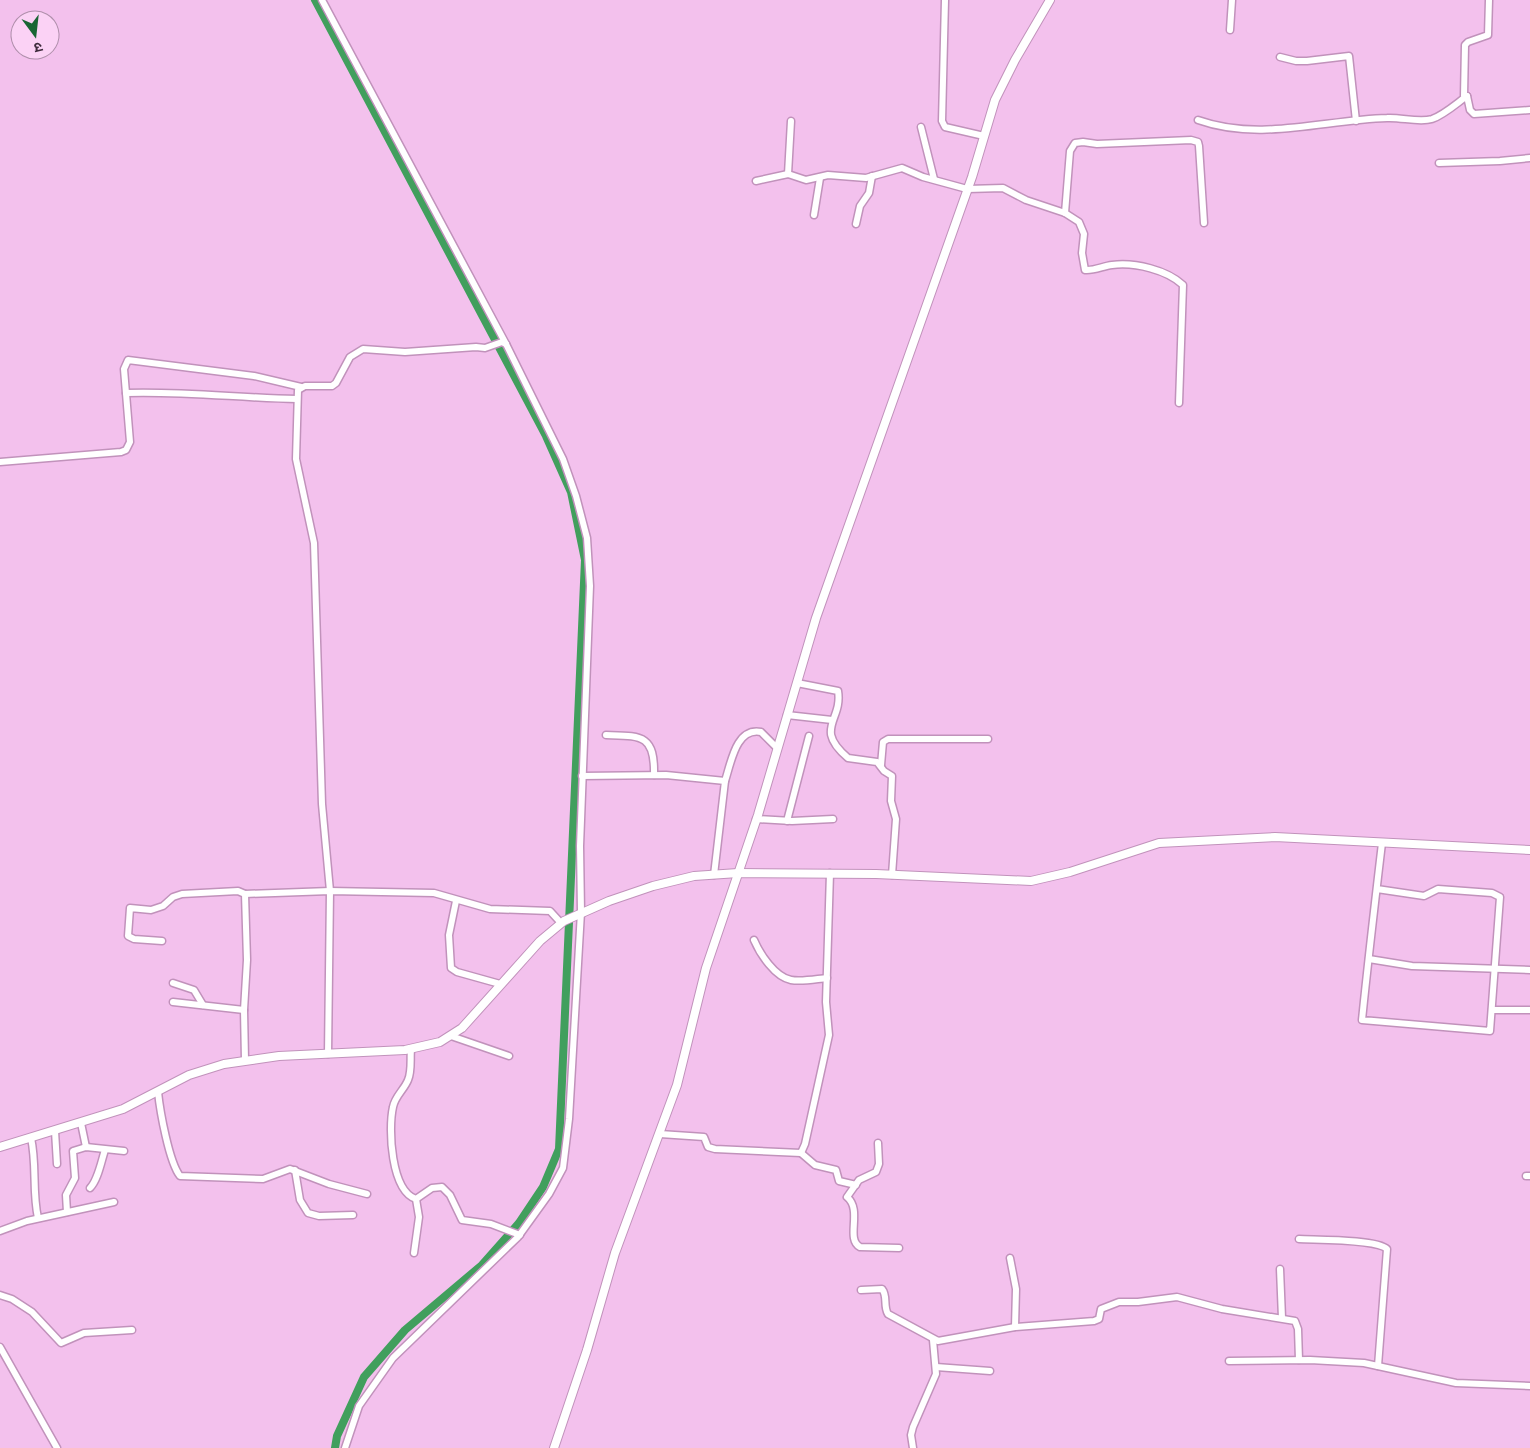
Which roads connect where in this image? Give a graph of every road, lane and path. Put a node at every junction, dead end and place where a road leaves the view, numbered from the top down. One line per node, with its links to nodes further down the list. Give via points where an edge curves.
1 (322, 0): 27 (street)
2 (945, 0): 14 (street, via 942,124)
3 (1050, 0): 14 (street, via 1002,84)
4 (1232, 0): 6 (street)
5 (1489, 0): 8 (street, via 1488,35 1465,45 1464,96)
6 (1230, 30)
7 (1280, 57): 12 (street, via 1307,61 1348,56)
8 (1467, 96): 9 (street, via 1474,114); 12 (street, via 1433,119)
9 (1530, 110)
10 (791, 120): 17 (street)
11 (1198, 120): 12 (street, via 1251,130)
12 (1356, 121)
13 (920, 127): 20 (street)
14 (984, 136): 22 (street)
15 (1530, 158): 16 (street)
16 (1439, 163)
17 (788, 174): 19 (street, via 806,180); 21 (street)
18 (872, 176): 19 (street, via 828,175); 20 (street, via 902,168); 26 (street, via 869,193 860,206)
19 (820, 178): 24 (street)
20 (934, 180): 22 (street)
21 (756, 181)
22 (968, 189): 23 (street, via 1002,188); 33 (street, via 833,569)
23 (1065, 213): 25 (street, via 1070,151 1075,143 1191,140 1200,146); 31 (street, via 1079,222 1083,229 1082,253 1086,270 1112,265 1131,266 1164,272 1183,285)
24 (814, 215)
25 (1204, 223)
26 (856, 224)
27 (504, 343): 28 (street, via 486,348 405,352 363,349 350,357 332,386); 42 (street, via 563,459 587,538 590,586)
28 (301, 387): 29 (street, via 254,376 132,359 124,364); 30 (street)
29 (126, 393): 30 (street); 32 (street, via 130,442 126,450)
30 (298, 399): 54 (street, via 298,473 314,544 323,811)
31 (1179, 404)
32 (0, 462)
33 (797, 683): 34 (street); 35 (street, via 838,691)
34 (787, 715): 35 (street); 39 (street)
35 (832, 720): 40 (street, via 830,735 844,755 852,760 873,760)
36 (606, 735): 41 (street, via 632,736 646,742 654,754)
37 (809, 736): 46 (street)
38 (988, 739): 40 (street, via 888,739 883,742)
39 (777, 748): 43 (street, via 761,732 746,734 739,740); 44 (street)
40 (881, 765): 51 (street, via 893,778 891,801 896,819)
41 (654, 775): 42 (street); 43 (street)
42 (582, 776): 57 (street)
43 (725, 781): 52 (street)
44 (756, 819): 46 (street); 49 (street)
45 (833, 819): 46 (street)
46 (787, 821)
47 (1382, 843): 48 (street); 51 (street, via 1275,838 1159,843 1031,882); 53 (street)
48 (1530, 850)
49 (738, 873): 50 (street); 52 (street); 80 (street, via 706,968 677,1085)
50 (830, 873): 51 (street); 64 (street)
51 (892, 874)
52 (714, 875): 57 (street, via 694,876 653,886)
53 (1377, 889): 61 (street); 62 (street, via 1424,896 1438,890 1498,895 1501,905)
54 (330, 891): 55 (street); 56 (street, via 434,893); 74 (street)
55 (246, 894): 60 (street, via 182,894 151,910 130,908 128,936); 69 (street)
56 (456, 901): 58 (street, via 490,909 550,911); 66 (street, via 449,935 451,968)
57 (578, 915): 58 (street); 99 (street, via 566,1154 563,1168 549,1194)
58 (562, 922): 66 (street)
59 (754, 940): 64 (street, via 760,953 781,976 792,980)
60 (162, 941)
61 (1369, 959): 62 (street, via 1412,966); 70 (street, via 1362,1020 1490,1031)
62 (1495, 969): 63 (street); 70 (street)
63 (1530, 970)
64 (827, 978): 87 (street, via 828,1047)
65 (173, 983): 68 (street, via 194,990)
66 (500, 984): 72 (street, via 462,1028)
67 (173, 1002): 68 (street)
68 (203, 1005): 69 (street)
69 (244, 1010): 76 (street)
70 (1492, 1010): 71 (street)
71 (1530, 1010)
72 (451, 1036): 73 (street, via 429,1046); 75 (street)
73 (411, 1049): 74 (street); 93 (street, via 409,1078 393,1105 392,1147 399,1182 408,1195)
74 (328, 1054): 76 (street)
75 (509, 1056)
76 (245, 1060): 77 (street, via 204,1069)
77 (158, 1092): 78 (street, via 123,1109); 89 (street, via 160,1114 180,1176 263,1179 285,1170)
78 (81, 1123): 79 (street); 84 (street)
79 (55, 1131): 81 (street); 88 (street)
80 (660, 1134): 87 (street, via 704,1137 708,1146 715,1149); 120 (street, via 615,1253)
81 (31, 1138): 83 (street); 97 (street, via 36,1158 34,1196)
82 (878, 1143): 90 (street, via 876,1172 859,1180)
83 (0, 1147)
84 (86, 1147): 85 (street); 95 (street, via 72,1153 75,1178 66,1195)
85 (105, 1150): 86 (street); 91 (street, via 97,1180)
86 (124, 1150)
87 (801, 1153): 90 (street, via 815,1165 836,1170 839,1181)
88 (57, 1164)
89 (295, 1170): 92 (street, via 329,1184); 96 (street, via 300,1200 308,1213 319,1216)
90 (856, 1185): 101 (street, via 847,1197 854,1206 855,1243 860,1247)
91 (90, 1188)
92 (367, 1194)
93 (416, 1199): 99 (street, via 432,1188 442,1186 462,1220 500,1227); 102 (street, via 419,1217)
94 (114, 1202): 95 (street)
95 (68, 1212): 97 (street)
96 (353, 1215)
97 (38, 1218): 98 (street)
98 (0, 1231)
99 (518, 1235): 119 (street, via 502,1255 393,1358 359,1406)
100 (1299, 1239): 114 (street, via 1357,1242 1381,1245 1387,1249)
101 (899, 1248)
102 (414, 1253)
103 (1010, 1258): 108 (street, via 1016,1289)
104 (1280, 1270): 107 (street)
105 (861, 1290): 110 (street, via 882,1289 888,1314)
106 (0, 1295): 109 (street, via 32,1312 61,1343 84,1333)
107 (1282, 1318): 108 (street, via 1222,1309 1176,1297 1119,1302 1101,1309 1099,1319 1094,1321); 112 (street, via 1295,1321 1297,1325)
108 (1015, 1326): 110 (street, via 943,1341)
109 (132, 1330)
110 (933, 1340): 115 (street)
111 (0, 1348): 118 (street)
112 (1300, 1360): 113 (street); 114 (street)
113 (1229, 1361)
114 (1378, 1366): 117 (street, via 1456,1383)
115 (936, 1367): 116 (street); 121 (street, via 934,1382 913,1427)
116 (990, 1371)
117 (1530, 1386)
118 (57, 1448)
119 (345, 1448)
120 (554, 1448)
121 (913, 1448)

